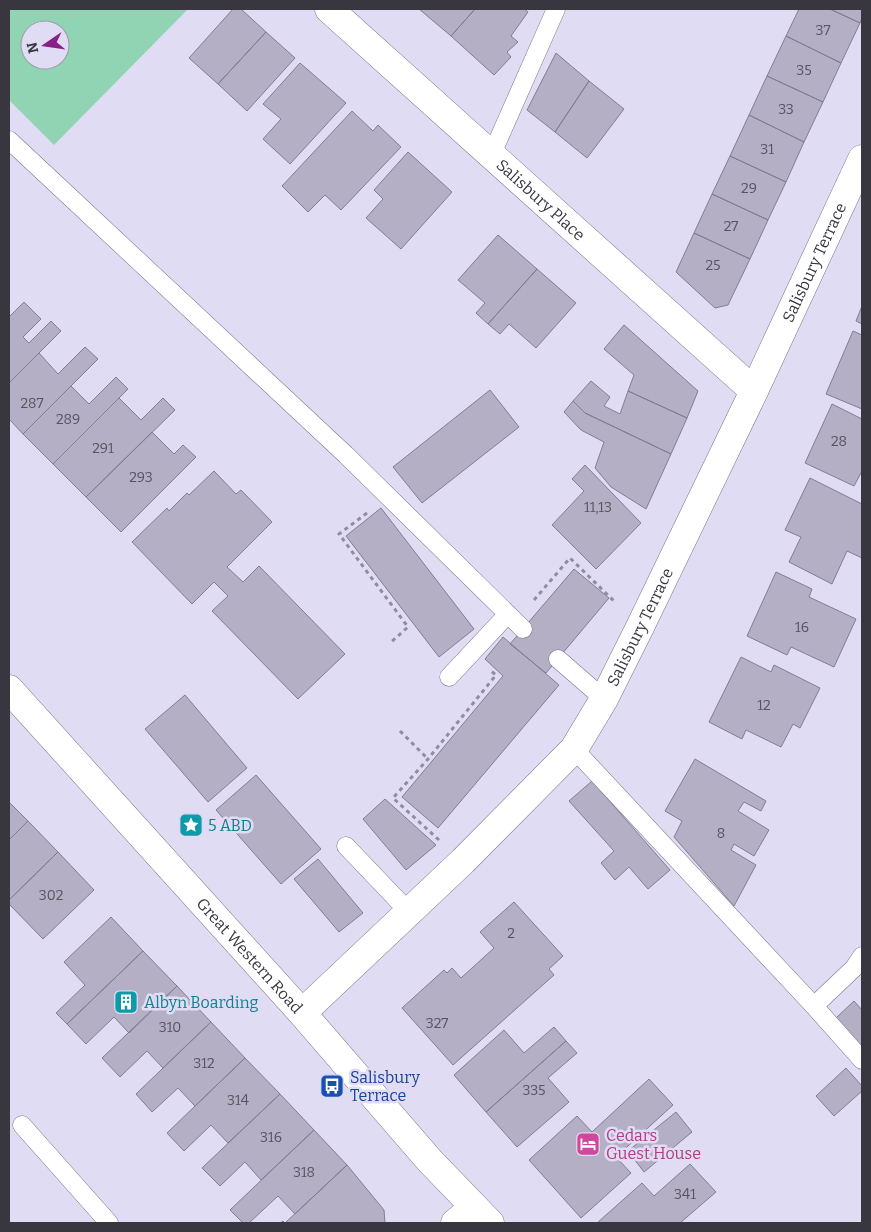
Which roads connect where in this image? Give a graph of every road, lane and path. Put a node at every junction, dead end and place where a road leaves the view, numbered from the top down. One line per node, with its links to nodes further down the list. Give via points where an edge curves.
1 (328, 9): 4 (street, Salisbury Place)
2 (556, 9): 4 (lane)
3 (9, 140): 7 (lane)
4 (491, 156): 6 (street, Salisbury Place)
5 (862, 159): 6 (street, Salisbury Terrace)
6 (754, 391): 9 (street, Salisbury Terrace)
7 (389, 496): 8 (lane); 10 (path, via 340,534 408,627)
8 (516, 621): 9 (path, via 570,558); 13 (lane)
9 (640, 626): 15 (street, Salisbury Terrace)
10 (390, 643)
11 (558, 659): 15 (lane)
12 (485, 665): 18 (path, via 496,675)
13 (448, 677)
14 (9, 689): 24 (street, Great Western Road)
15 (604, 699): 17 (street, Salisbury Terrace)
16 (400, 732): 18 (path)
17 (574, 749): 20 (street, Salisbury Terrace); 23 (lane)
18 (428, 759): 20 (path, via 394,798)
19 (346, 846): 21 (lane)
20 (463, 861): 21 (street, Salisbury Terrace)
21 (409, 912): 24 (street, Salisbury Terrace)
22 (862, 956): 23 (lane, via 854,968)
23 (814, 1006): 25 (lane)
24 (302, 1014): 27 (street, Great Western Road, via 430,1161)
25 (862, 1060)
26 (22, 1125): 28 (lane)
27 (473, 1218)
28 (109, 1223)

